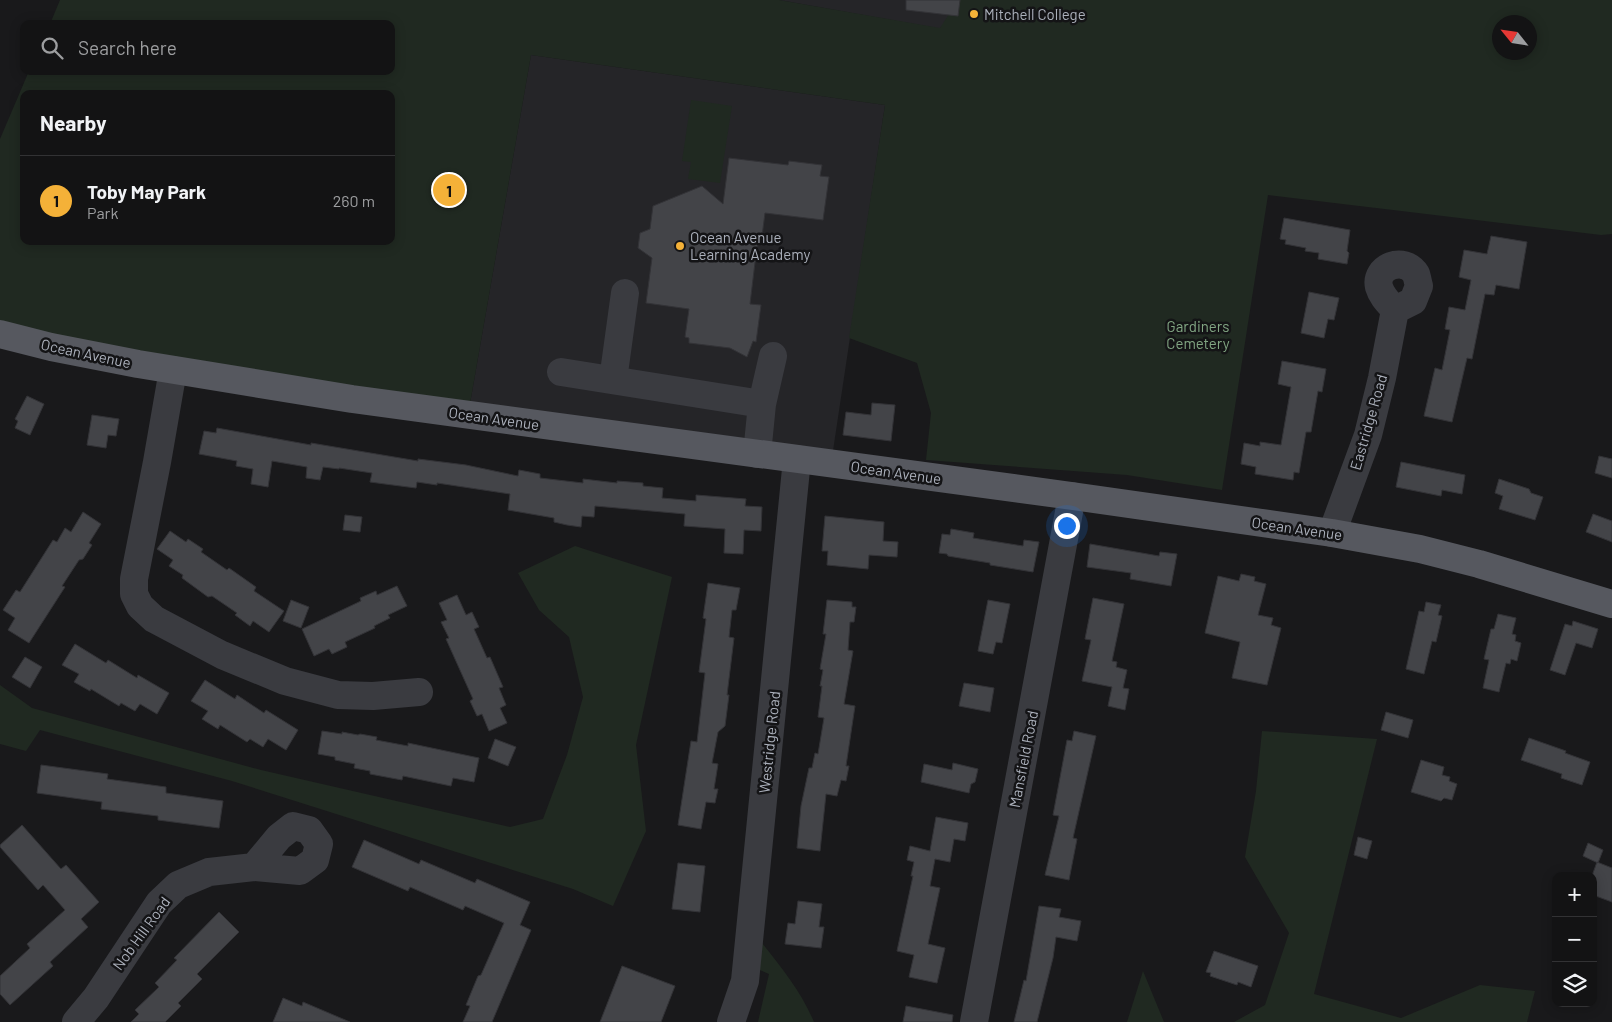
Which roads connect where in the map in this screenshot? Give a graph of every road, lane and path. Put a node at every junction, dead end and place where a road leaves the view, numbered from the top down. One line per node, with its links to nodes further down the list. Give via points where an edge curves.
1 (625, 293): 7 (street)
2 (1395, 310): 12 (street, Eastridge Road, via 1368,435)
3 (0, 334): 5 (main road, Ocean Avenue)
4 (773, 356): 8 (street)
5 (173, 370): 9 (main road, Ocean Avenue, via 352,399); 14 (street, via 134,580 134,594 140,606 154,619 222,654 286,681 338,695)
6 (561, 372): 7 (street)
7 (613, 380): 8 (street)
8 (762, 404): 9 (street)
9 (757, 454): 10 (main road, Ocean Avenue)
10 (797, 460): 11 (main road, Ocean Avenue); 17 (street, Westridge Road, via 745,982)
11 (1072, 496): 12 (main road, Ocean Avenue); 18 (street, Mansfield Road)
12 (1332, 533): 13 (main road, Ocean Avenue, via 1420,549)
13 (1612, 604)
14 (419, 692)
15 (254, 867): 16 (street, Nob Hill Road, via 209,872 178,885 159,903 96,998)
16 (76, 1022)
17 (731, 1022)
18 (974, 1022)

